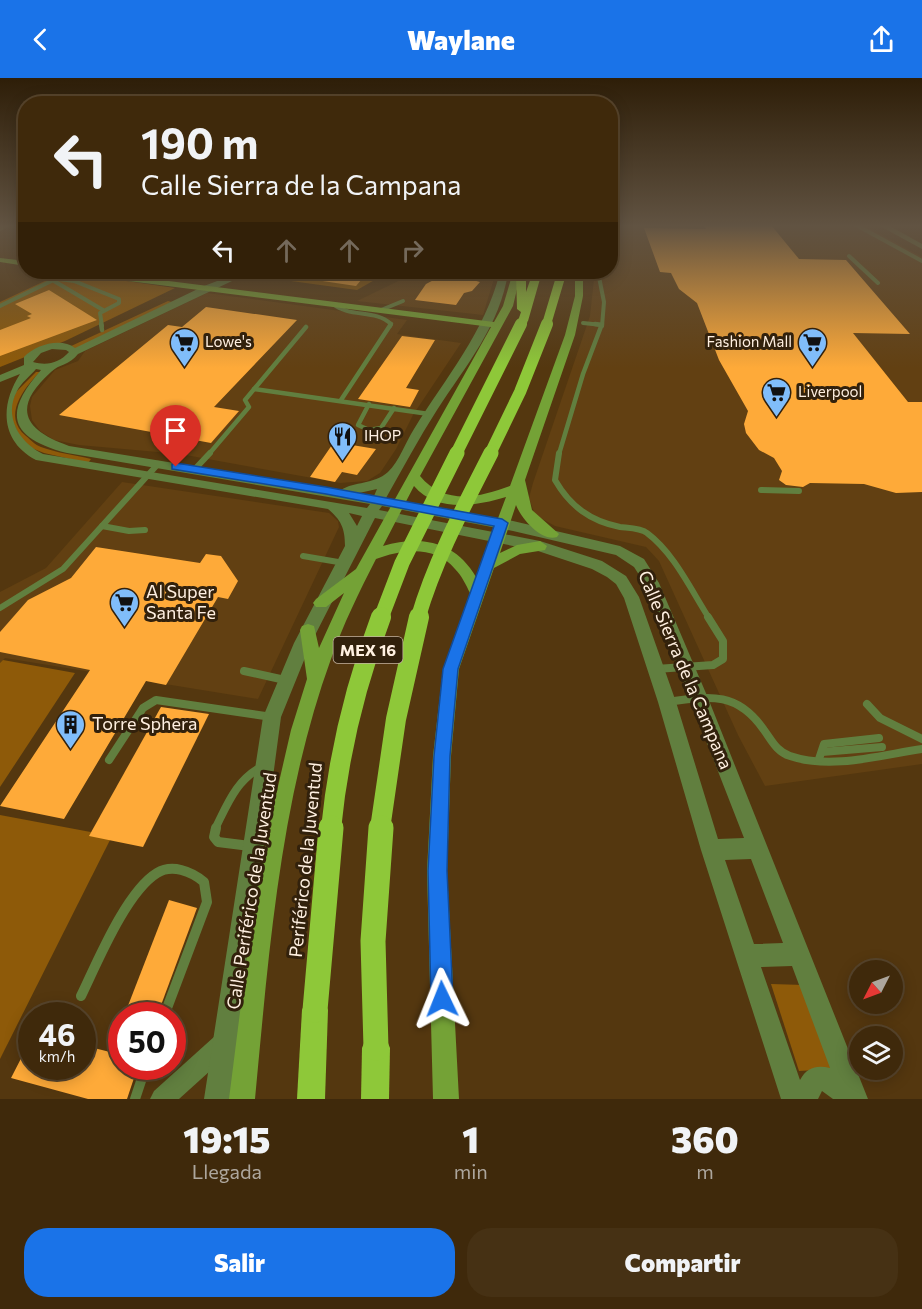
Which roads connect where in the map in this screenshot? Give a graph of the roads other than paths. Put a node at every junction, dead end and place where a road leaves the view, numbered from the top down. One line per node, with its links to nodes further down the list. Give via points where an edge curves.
1 (867, 273): 13 (lane)
2 (140, 279): 14 (main road)
3 (204, 279): 14 (street)
4 (230, 279): 15 (street)
5 (507, 279): 23 (main road, via 508,306)
6 (508, 279): 21 (highway)
7 (535, 279): 21 (highway, Periférico de la Juventud / MEX 16)
8 (559, 279): 91 (highway, MEX 16, bridge, via 553,309 510,414 433,576 404,677 380,820 374,927)
9 (579, 279): 39 (main road, via 570,335)
10 (586, 279): 22 (main road)
11 (599, 279): 24 (lane, via 604,302)
12 (56, 280): 18 (lane); 19 (lane); 19 (lane, via 74,281 120,301)
13 (878, 283)
14 (191, 285): 15 (main road); 26 (street)
15 (207, 288): 17 (main road); 27 (street)
16 (403, 301): 20 (lane)
17 (333, 304): 20 (main road); 35 (lane, via 341,311 381,317 391,324)
18 (0, 306)
19 (104, 310): 26 (lane, via 99,315)
20 (381, 310): 23 (main road)
21 (524, 319): 89 (highway, Periférico de la Juventud / MEX 16, bridge, via 402,563 365,659 332,821)
22 (583, 323): 24 (lane); 39 (main road, via 551,416)
23 (492, 324): 38 (street); 46 (main road)
24 (602, 326): 66 (lane, via 561,442 555,480 571,503 593,519 645,531 669,556 723,641 723,659 713,665)
25 (306, 327): 34 (lane)
26 (102, 330): 27 (street)
27 (69, 349): 28 (street, via 51,346 37,351); 29 (street, Calle Sierra de la Campana, via 70,358)
28 (30, 364): 29 (street); 30 (street); 31 (street); 33 (street, Calle Sierra de la Campana)
29 (50, 367): 40 (street, Calle Sierra de la Campana, via 24,397 20,410 24,424 47,444)
30 (0, 372)
31 (0, 379)
32 (0, 384): 33 (street)
33 (13, 388): 42 (street, Calle Sierra de la Campana, via 2,415 7,435 15,444 48,460)
34 (254, 389): 35 (lane); 43 (lane, via 245,400 249,407)
35 (341, 400): 36 (lane)
36 (369, 404): 37 (lane); 37 (lane, via 358,425 361,428 381,428)
37 (394, 408): 38 (lane)
38 (429, 414): 44 (street)
39 (534, 436): 47 (main road)
40 (103, 455): 41 (street, Calle Sierra de la Campana); 42 (street)
41 (158, 464): 43 (street, Calle Sierra de la Campana); 45 (lane)
42 (93, 467): 45 (street, Calle Sierra de la Campana)
43 (194, 470): 48 (street, Calle Sierra de la Campana)
44 (396, 471): 50 (street, via 377,485); 54 (street)
45 (147, 476): 52 (street, Calle Sierra de la Campana); 55 (lane)
46 (413, 476): 47 (main road, via 426,491 449,500 476,502); 54 (main road)
47 (517, 481): 57 (main road); 58 (main road, via 522,507)
48 (273, 482): 50 (street, Calle Sierra de la Campana); 52 (street)
49 (761, 490): 51 (lane)
50 (326, 491): 54 (street, Calle Sierra de la Campana)
51 (799, 491)
52 (265, 495): 53 (street, Calle Sierra de la Campana)
53 (331, 505): 54 (street, Calle Sierra de la Campana); 61 (street, via 350,522)
54 (385, 509): 57 (street, Calle Sierra de la Campana); 61 (street)
55 (102, 525): 56 (lane); 64 (lane, via 63,569)
56 (145, 530)
57 (499, 530): 58 (street, Calle Sierra de la Campana); 59 (street, Calle Sierra de la Campana); 62 (main road)
58 (552, 534): 66 (street, Calle Sierra de la Campana, via 620,551 639,563 652,583)
59 (540, 546): 62 (main road, via 518,550); 67 (street, Calle Sierra de la Campana, via 597,565 621,580 631,597)
60 (303, 556): 61 (lane)
61 (357, 560): 63 (main road, via 401,546 433,549 459,564); 65 (street, via 321,603); 70 (main road, Calle Periférico de la Juventud, via 347,602)
62 (486, 566): 63 (main road)
63 (477, 591): 98 (main road, via 451,669 442,756 437,871)
64 (0, 609)
65 (308, 630): 69 (street); 70 (main road)
66 (687, 668): 67 (lane); 71 (street, Calle Sierra de la Campana)
67 (656, 669): 72 (street, Calle Sierra de la Campana)
68 (244, 671): 69 (lane)
69 (285, 680): 74 (street)
70 (315, 680): 95 (main road, Calle Periférico de la Juventud, via 289,778 267,898)
71 (699, 698): 72 (lane); 78 (lane, via 732,699 749,712 772,745 782,752 793,757); 82 (street, Calle Sierra de la Campana)
72 (667, 702): 83 (street, Calle Sierra de la Campana)
73 (867, 704): 75 (lane, via 880,718)
74 (272, 717): 79 (lane, via 156,700 143,708); 80 (street)
75 (922, 739)
76 (882, 747): 77 (lane); 78 (lane, via 833,760); 78 (lane, via 824,744)
77 (922, 749)
78 (820, 756)
79 (109, 760)
80 (265, 765): 81 (street); 81 (lane, via 241,779 214,832 218,842)
81 (253, 847): 88 (street)
82 (758, 848): 83 (street); 84 (street, Calle Sierra de la Campana)
83 (711, 850): 85 (street, Calle Sierra de la Campana)
84 (798, 954): 85 (street); 101 (street, Calle Sierra de la Campana)
85 (746, 956): 99 (street, Calle Sierra de la Campana)
86 (81, 996): 87 (lane, via 143,884 163,870 189,871 204,882 207,902)
87 (169, 1002)
88 (224, 1043): 93 (street); 94 (street)
89 (314, 1050): 96 (highway); 97 (highway, Periférico de la Juventud / MEX 16)
90 (141, 1080): 92 (lane)
91 (376, 1095)
92 (135, 1099)
93 (162, 1099)
94 (217, 1099)
95 (242, 1099)
96 (302, 1099)
97 (311, 1099)
98 (446, 1099)
99 (794, 1099)
100 (804, 1099): 101 (street, via 818,1078 829,1080)
101 (854, 1099)

